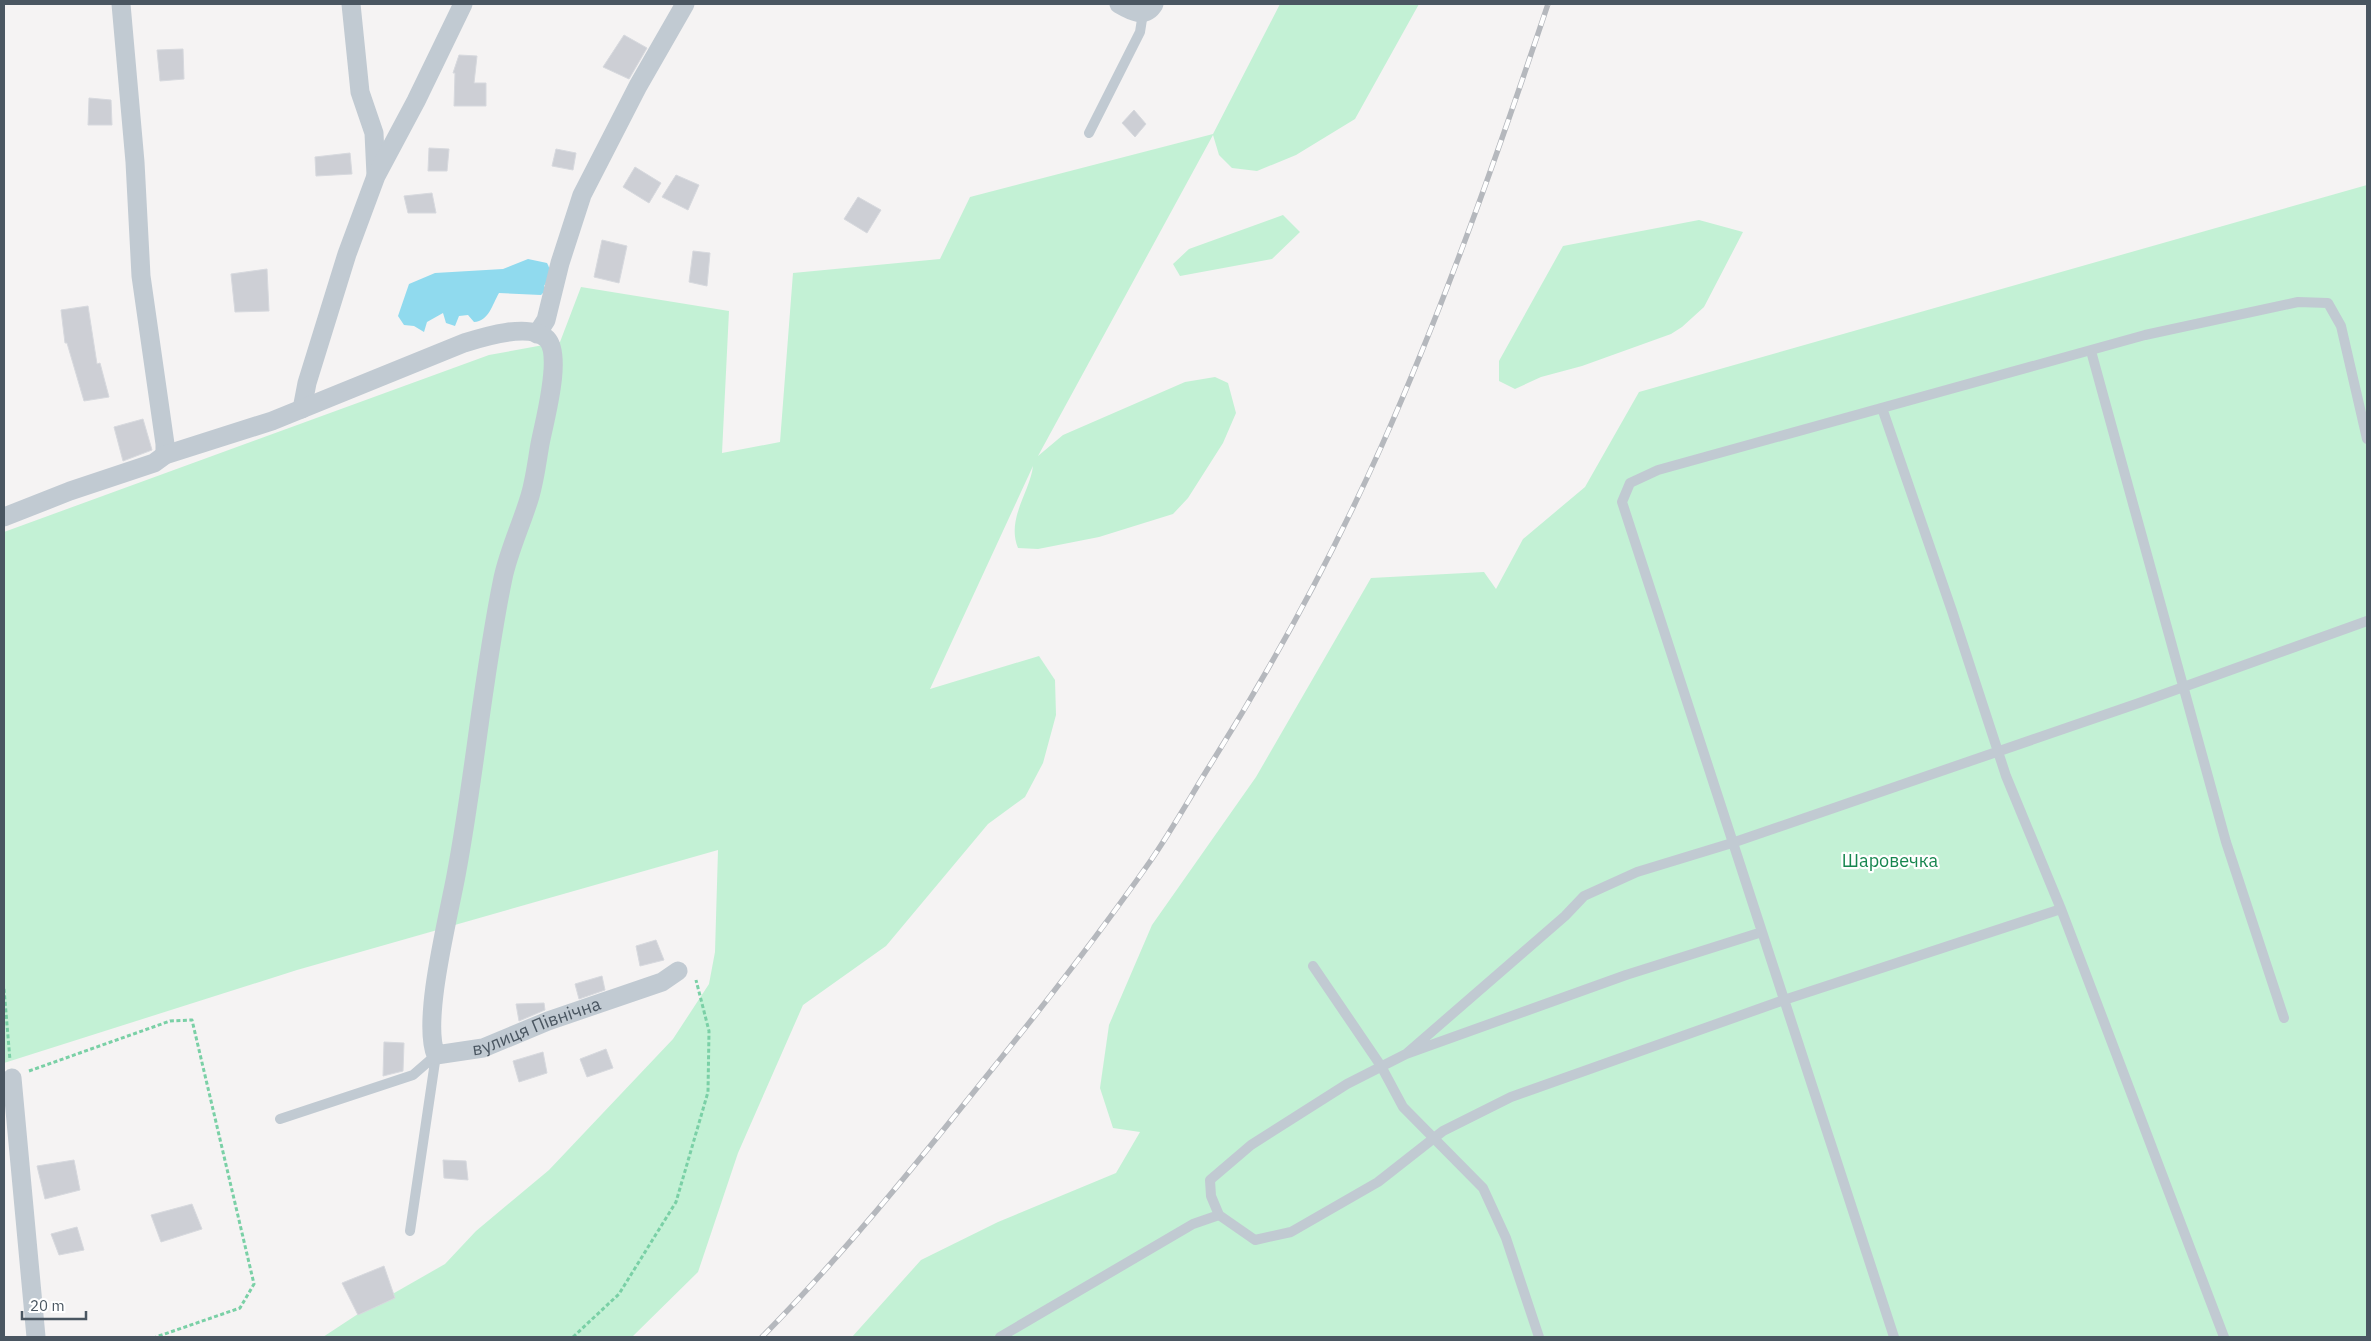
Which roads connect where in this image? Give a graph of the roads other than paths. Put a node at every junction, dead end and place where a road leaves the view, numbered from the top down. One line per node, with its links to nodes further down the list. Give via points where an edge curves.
1 (120, 4): 14 (street, via 135,162 141,276)
2 (351, 4): 8 (street, via 360,92 374,133)
3 (463, 4): 8 (street)
4 (685, 4): 9 (street, via 638,86 582,196 546,320)
5 (1119, 4): 6 (street, via 1131,12)
6 (1148, 8): 7 (lane, via 1140,32)
7 (1090, 133)
8 (376, 176): 12 (street, via 347,254)
9 (537, 334): 12 (street, via 492,334); 27 (street, via 547,340 553,352 553,375 531,494 503,575 433,1009 432,1046)
10 (2091, 351): 11 (lane); 13 (lane, via 2298,302 2328,302 2340,326); 17 (lane)
11 (1882, 408): 18 (lane); 19 (lane, via 1658,470 1630,483 1622,502)
12 (302, 409): 14 (street)
13 (2367, 439)
14 (165, 455): 15 (street, via 154,463)
15 (4, 517)
16 (2367, 621): 17 (lane)
17 (2184, 686): 18 (lane); 25 (lane, via 2226,842)
18 (1997, 750): 19 (lane); 20 (lane)
19 (1732, 843): 21 (lane); 26 (lane, via 1637,872 1584,896)
20 (2061, 909): 24 (lane); 38 (lane)
21 (1762, 932): 24 (lane); 26 (lane, via 1626,975)
22 (1313, 966): 28 (lane)
23 (678, 971): 27 (street, вулиця Північна, via 662,982 548,1021 483,1048)
24 (1784, 1000): 31 (lane, via 1511,1096); 37 (lane)
25 (2284, 1018)
26 (1406, 1054): 28 (lane)
27 (436, 1056): 30 (lane, via 413,1075); 33 (lane)
28 (1381, 1066): 31 (lane, via 1404,1107); 32 (lane, via 1251,1145 1210,1180 1211,1196)
29 (12, 1078): 34 (street)
30 (280, 1119)
31 (1433, 1139): 32 (lane, via 1378,1182 1291,1232 1255,1240); 36 (lane, via 1484,1188 1506,1238)
32 (1219, 1215): 35 (lane, via 1193,1224)
33 (410, 1231)
34 (36, 1337)
35 (1000, 1337)
36 (1539, 1337)
37 (1894, 1337)
38 (2224, 1337)

